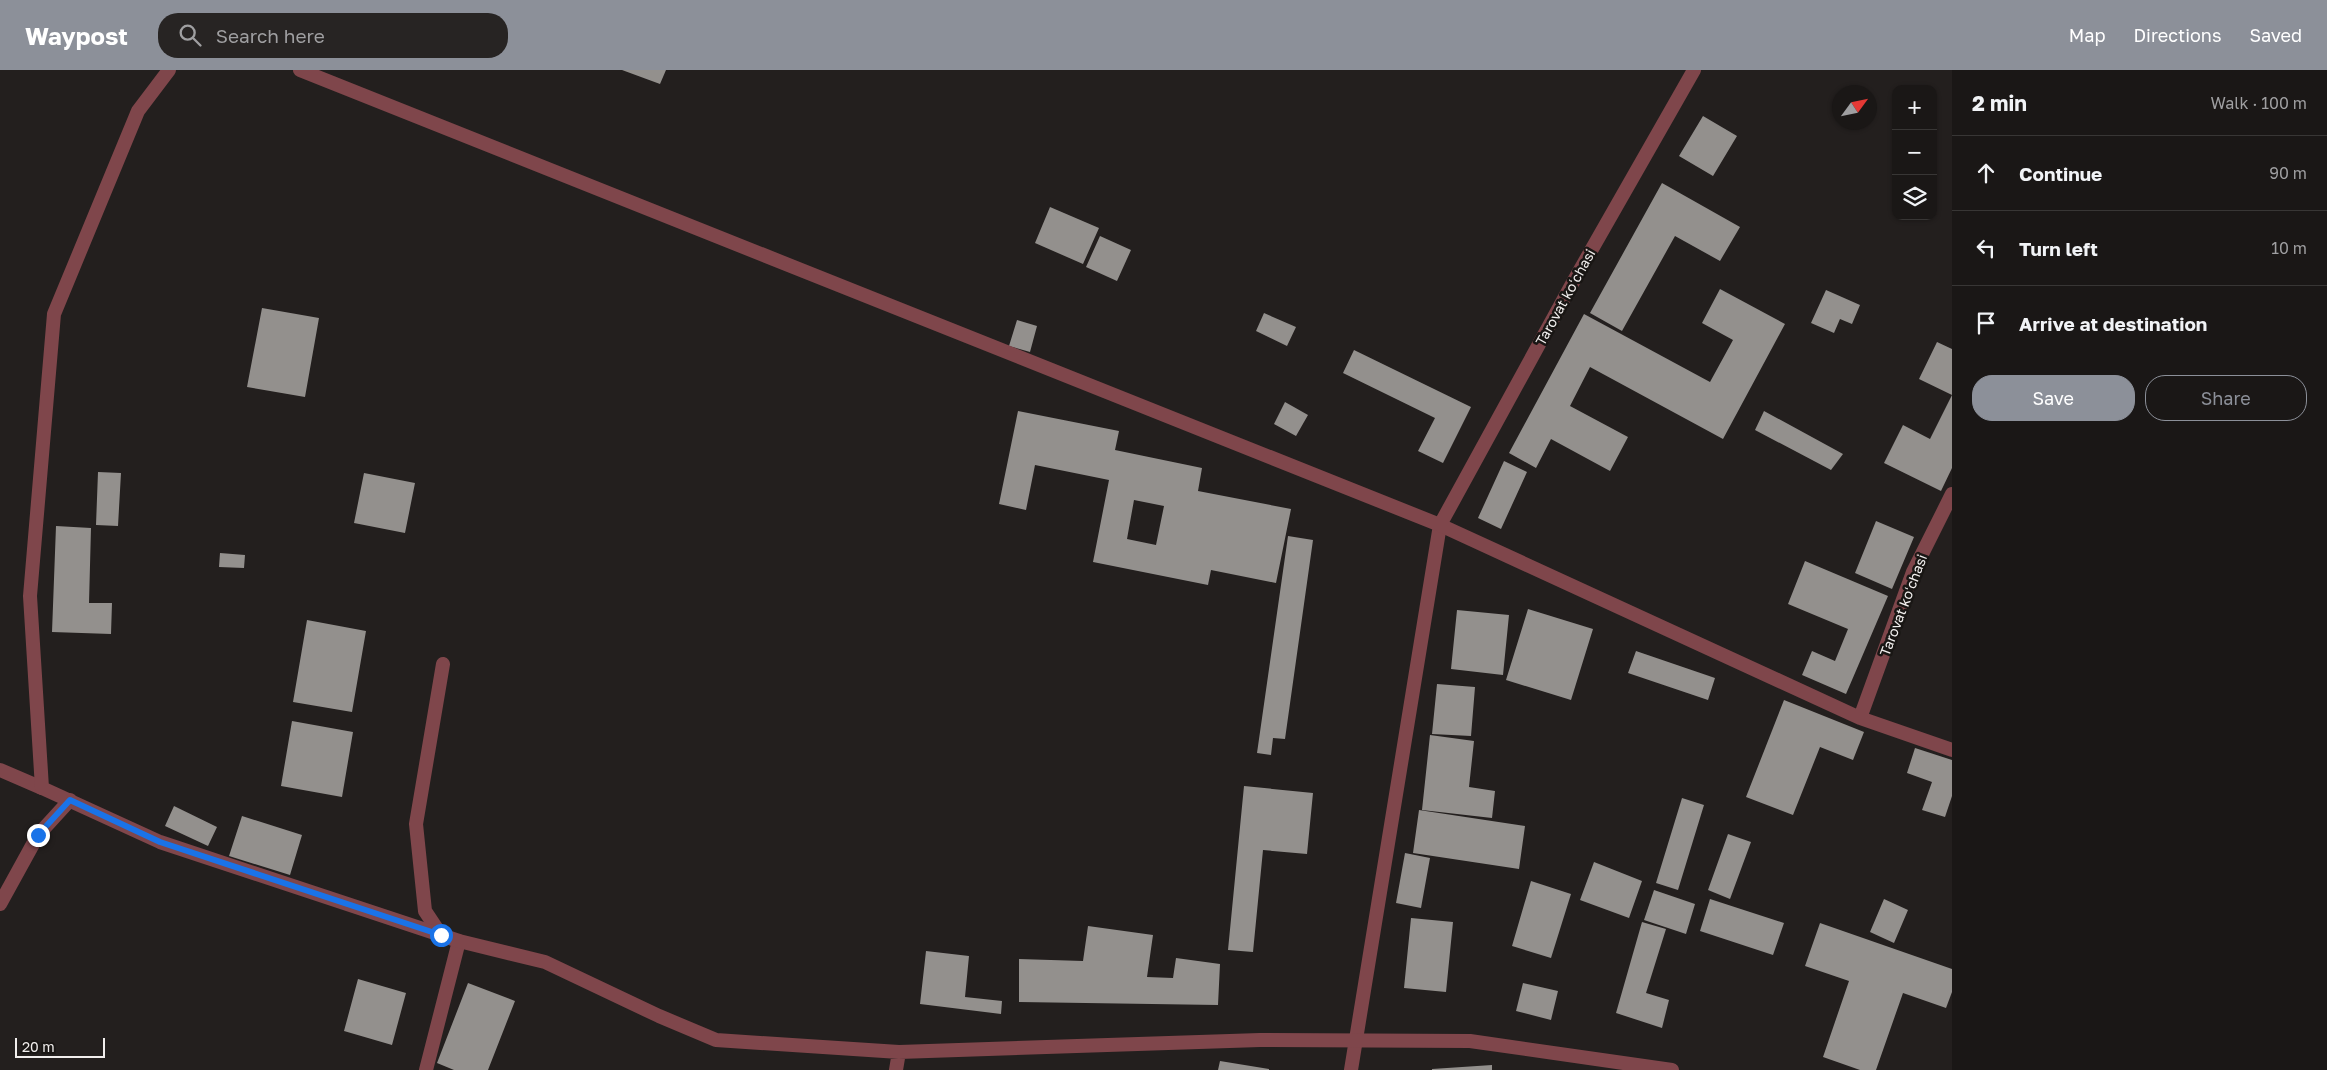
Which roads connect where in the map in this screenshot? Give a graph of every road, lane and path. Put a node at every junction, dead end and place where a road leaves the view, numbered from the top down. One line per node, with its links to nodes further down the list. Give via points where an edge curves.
1 (169, 70): 10 (street, via 138,111 54,314 30,596)
2 (300, 70): 5 (street)
3 (1694, 70): 5 (street, Tarovat koʻchasi)
4 (1952, 494): 7 (street, Tarovat koʻchasi, via 1912,572)
5 (1440, 525): 7 (street); 15 (street, Tarovat koʻchasi)
6 (443, 664): 13 (street, via 416,824 424,911)
7 (1860, 718): 8 (street)
8 (1952, 750)
9 (0, 770): 10 (street)
10 (42, 788): 11 (street)
11 (70, 800): 12 (street, via 38,835); 13 (street, via 160,842)
12 (0, 904)
13 (441, 935): 14 (street)
14 (459, 941): 16 (street, via 545,962 716,1040); 17 (street)
15 (1357, 1041): 16 (street, via 1260,1040); 19 (street, Tarovat koʻchasi); 20 (street, via 1470,1041)
16 (899, 1052): 18 (street)
17 (426, 1070)
18 (896, 1070)
19 (1351, 1070)
20 (1672, 1070)

